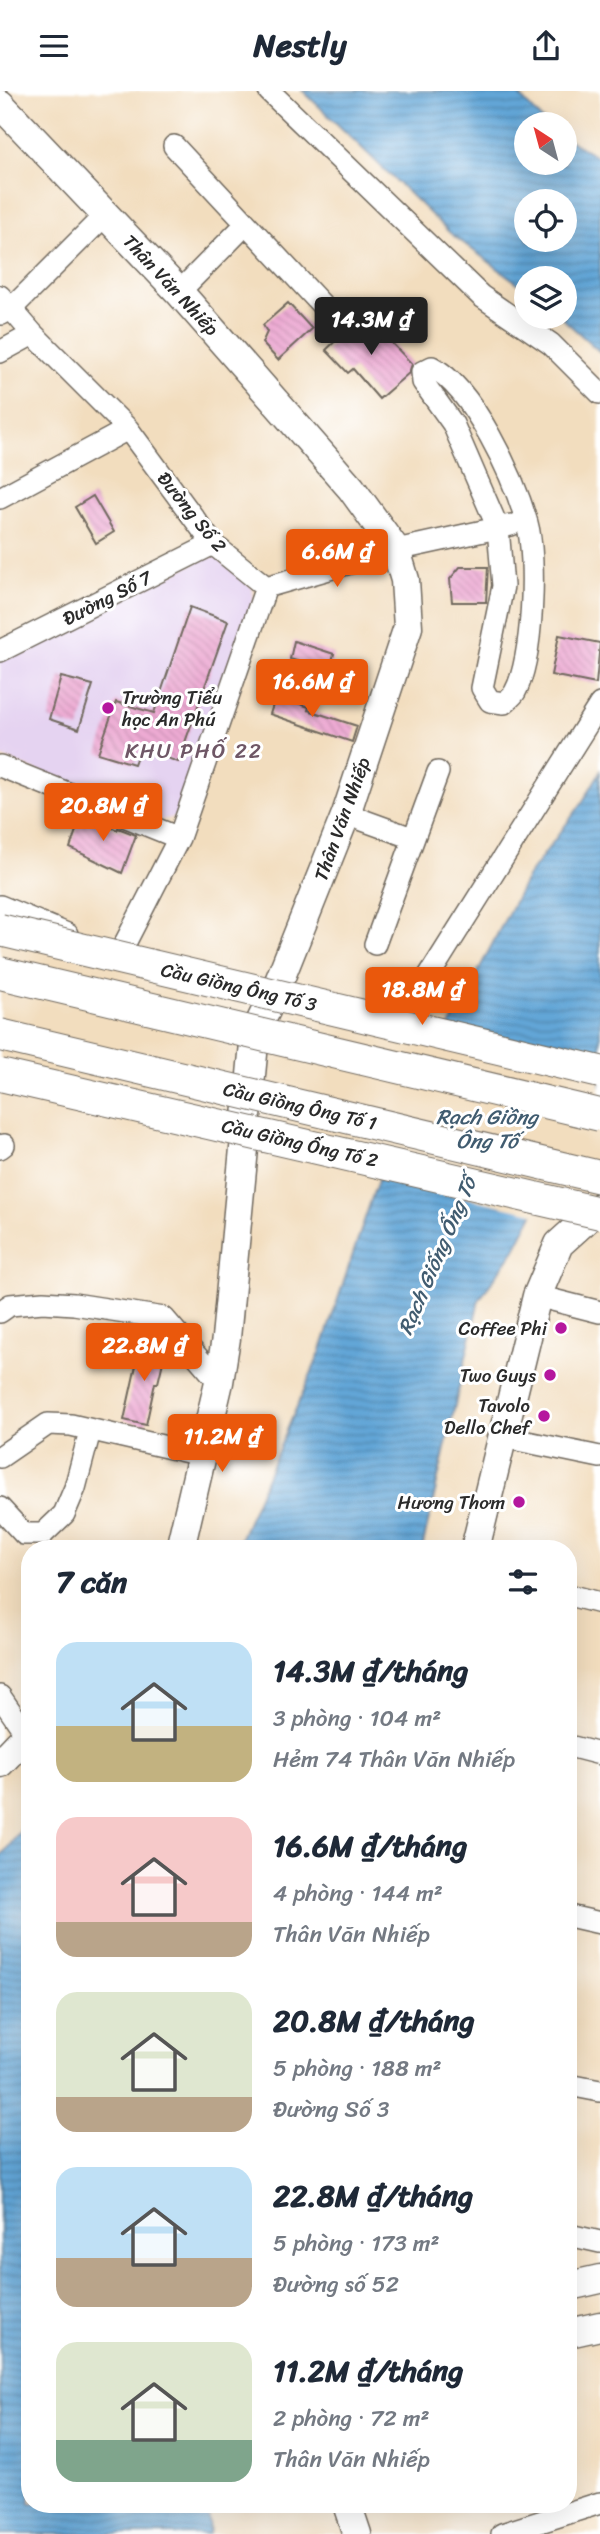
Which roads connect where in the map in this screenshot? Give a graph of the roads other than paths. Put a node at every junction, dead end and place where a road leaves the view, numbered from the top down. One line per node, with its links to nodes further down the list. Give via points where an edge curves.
1 (269, 91): 11 (street, via 481,296 551,344)
2 (0, 104): 4 (street, Thân Văn Nhiếp)
3 (174, 146): 5 (street)
4 (105, 215): 6 (street, Thân Văn Nhiếp); 7 (street)
5 (246, 224): 6 (street); 8 (street)
6 (179, 292): 17 (street, Thân Văn Nhiếp, via 351,488)
7 (4, 306): 9 (street, Đường Số 2)
8 (322, 306)
9 (33, 334): 10 (street); 12 (street, Đường Số 2)
10 (0, 352)
11 (600, 393)
12 (128, 429): 13 (street); 16 (street, Đường Số 2)
13 (0, 498)
14 (526, 522): 15 (street); 15 (street, via 470,401 432,367 422,372 423,382 453,424); 15 (street, via 531,630 515,692 504,703 490,701 482,688 503,586)
15 (498, 528): 17 (street)
16 (213, 544): 18 (street, Đường Số 2); 19 (street, Đường Số 7)
17 (396, 550): 18 (street); 23 (street, Thân Văn Nhiếp, via 405,580 408,627)
18 (266, 587): 24 (street)
19 (0, 651)
20 (600, 704): 32 (street, via 398,1025)
21 (0, 765): 24 (street)
22 (438, 772): 25 (street)
23 (346, 814): 25 (street); 32 (street, Thân Văn Nhiếp)
24 (179, 838): 30 (street)
25 (412, 838): 29 (street)
26 (0, 906): 30 (street)
27 (0, 930): 34 (main road, Cầu Giồng Ông Tố 3, bridge)
28 (0, 944): 36 (main road, Cầu Giồng Ông Tố 3)
29 (375, 944)
30 (120, 953): 32 (street)
31 (0, 973): 37 (main road, bridge)
32 (274, 993): 44 (street, Thân Văn Nhiếp, via 255,1033)
33 (0, 1035): 38 (main road, Cầu Giồng Ông Tố 1, bridge)
34 (600, 1072)
35 (0, 1075): 40 (main road, Cầu Giồng Ống Tố 2, bridge)
36 (600, 1086)
37 (600, 1115)
38 (600, 1177)
39 (600, 1207): 41 (street, via 559,1244)
40 (600, 1213)
41 (537, 1296): 43 (street); 46 (street)
42 (0, 1312): 44 (street, via 10,1305 53,1303 164,1318)
43 (600, 1312)
44 (219, 1382): 47 (street, Thân Văn Nhiếp)
45 (90, 1431): 47 (street); 48 (street, via 48,1425); 50 (street, via 64,1514 43,1534 24,1534)
46 (503, 1437): 49 (street); 52 (street)
47 (201, 1455): 51 (street, Thân Văn Nhiếp)
48 (0, 1457)
49 (600, 1457)
50 (0, 1508)
51 (182, 1540)
52 (477, 1540)
53 (577, 1597): 54 (street)
54 (600, 1603)
55 (0, 1696): 56 (street)
56 (21, 1723)
57 (21, 1741): 60 (street)
58 (577, 1748): 59 (street)
59 (600, 1753)
60 (0, 1763)
61 (577, 1918): 62 (street)
62 (600, 1923)
63 (577, 2087): 64 (street)
64 (600, 2091)
65 (577, 2237): 66 (street)
66 (600, 2242)
67 (600, 2279): 68 (street)
68 (577, 2284)
69 (600, 2326): 70 (street)
70 (577, 2331)
71 (600, 2503): 72 (street)
72 (577, 2510)
73 (350, 2513): 75 (street)
74 (568, 2513): 76 (street)
75 (357, 2534)
76 (502, 2534)

